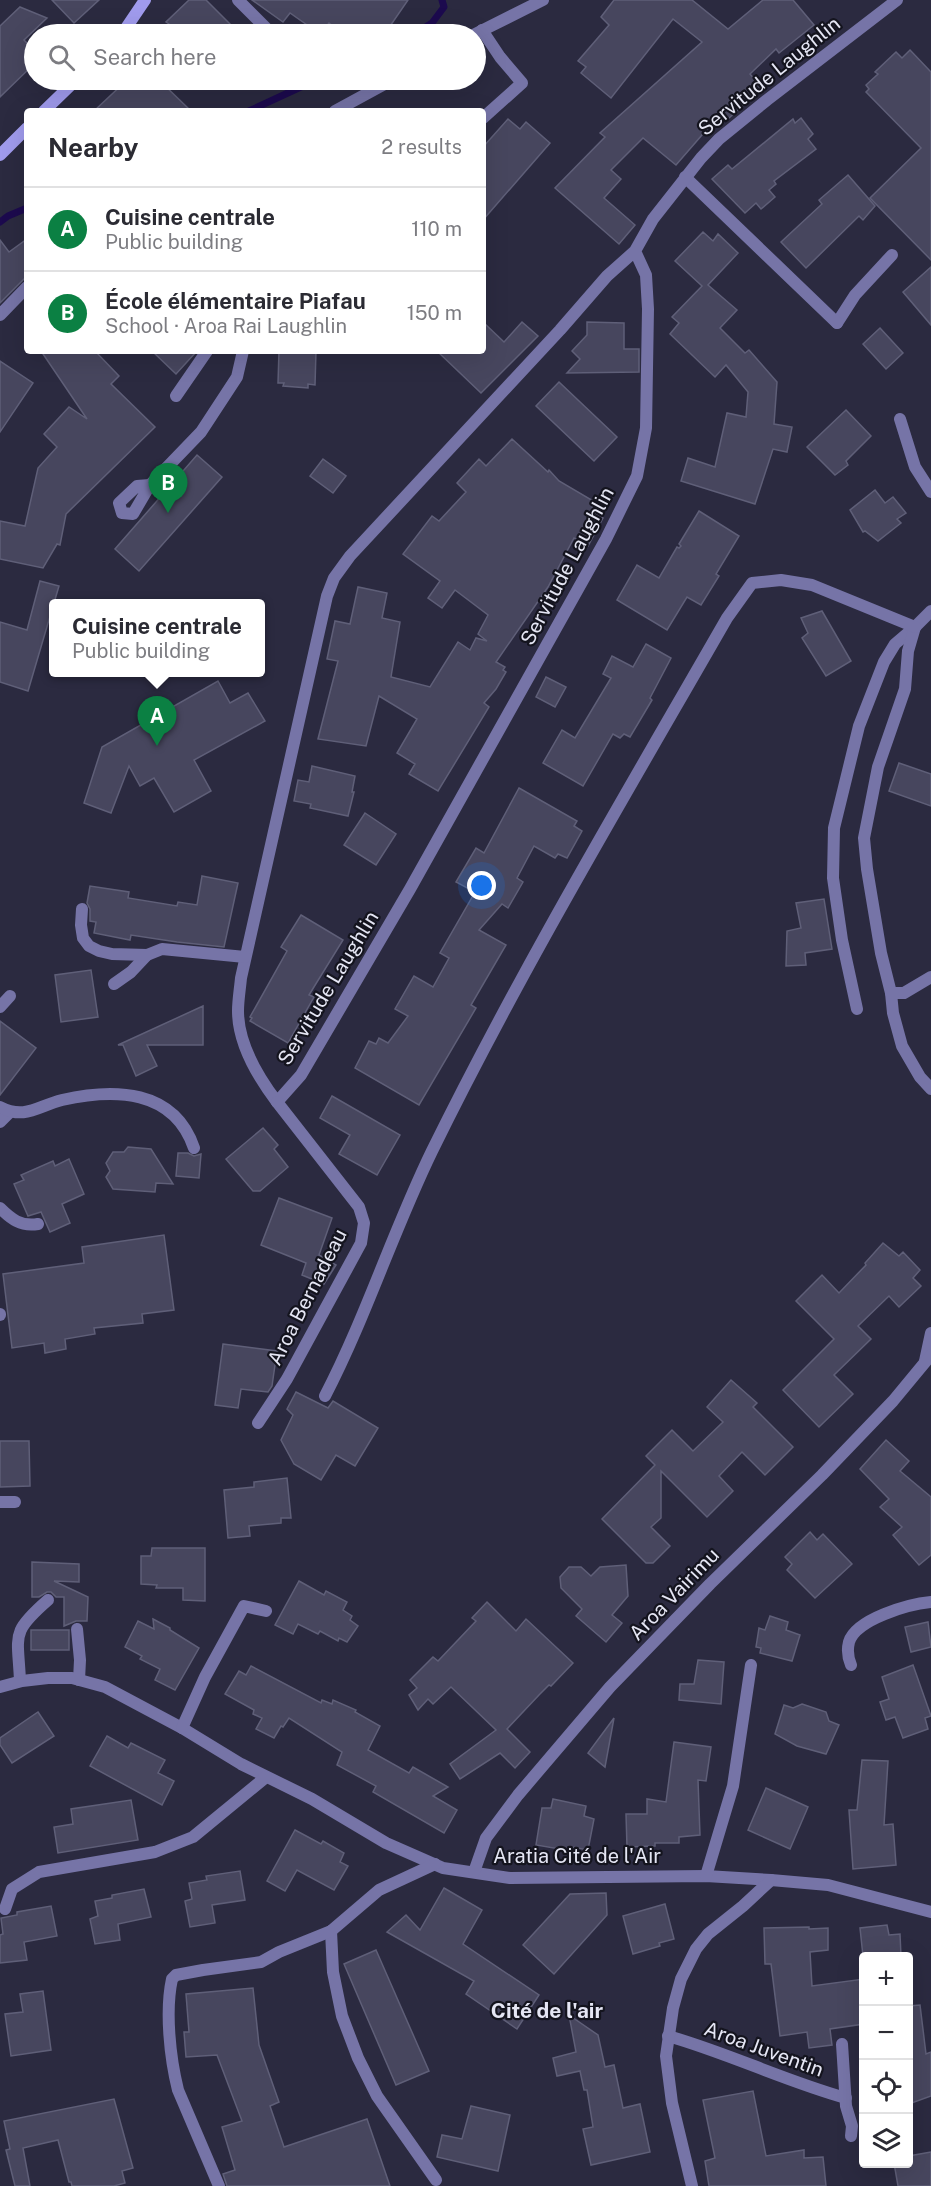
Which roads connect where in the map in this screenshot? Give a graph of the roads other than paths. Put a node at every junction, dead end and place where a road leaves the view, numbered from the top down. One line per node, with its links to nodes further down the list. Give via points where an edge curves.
1 (145, 0): 5 (main road)
2 (238, 0): 6 (street)
3 (543, 0): 7 (street)
4 (897, 0): 16 (street, Servitude Laughlin, via 719,139)
5 (129, 24)
6 (262, 24)
7 (486, 28)
8 (486, 40): 13 (street, via 522,83)
9 (66, 90): 11 (main road)
10 (374, 90): 12 (street)
11 (47, 108)
12 (341, 108)
13 (486, 115)
14 (24, 131): 15 (main road)
15 (0, 154)
16 (685, 177): 17 (street, Servitude Laughlin, via 653,219); 18 (street, via 837,323 855,295)
17 (635, 251): 31 (street, Servitude Laughlin, via 607,276 334,578); 39 (street, Servitude Laughlin, via 646,275 648,309 645,428 637,476 606,539 388,927 301,1075)
18 (892, 255)
19 (24, 290): 20 (street)
20 (0, 315)
21 (205, 354): 23 (street)
22 (242, 354): 25 (street, via 237,377 201,432)
23 (177, 396)
24 (900, 419): 26 (street, via 915,467)
25 (150, 485)
26 (931, 492)
27 (931, 611): 28 (street)
28 (915, 627): 34 (street, via 904,688 878,767 864,838 875,920); 37 (street, via 895,644 884,662 859,726 834,828 833,878); 47 (street, via 812,585 781,580 752,583 721,628 576,879 499,1021 431,1152)
29 (82, 909): 30 (street, via 83,938 89,946 112,954)
30 (147, 955): 31 (street, via 162,949); 33 (street)
31 (245, 957): 39 (street, Servitude Laughlin, via 238,1013 244,1045)
32 (931, 977): 34 (street, via 904,993)
33 (114, 984)
34 (891, 993): 38 (street, via 902,1046)
35 (10, 996): 36 (street)
36 (0, 1008)
37 (857, 1009)
38 (931, 1089)
39 (277, 1102): 48 (street, Aroa Bernadeau, via 359,1207 364,1223 361,1243 287,1379)
40 (5, 1109): 41 (street); 42 (street, via 22,1113 58,1101 111,1093 139,1096 180,1120)
41 (0, 1122)
42 (194, 1148)
43 (0, 1208): 44 (street, via 17,1222)
44 (38, 1224)
45 (931, 1333): 46 (street, Aroa Vairimu)
46 (928, 1358): 63 (street, Aroa Vairimu, via 822,1475 610,1687 486,1838)
47 (325, 1396)
48 (258, 1423)
49 (0, 1502): 50 (street)
50 (15, 1502)
51 (48, 1600): 58 (street, via 24,1622 17,1635)
52 (931, 1602): 56 (street, via 914,1604 858,1628 849,1642)
53 (266, 1611): 60 (street, via 244,1606)
54 (77, 1629): 57 (street)
55 (751, 1665): 64 (street, via 733,1786)
56 (851, 1665)
57 (79, 1680): 58 (street, Aratia Cité de l'Air, via 48,1677); 60 (street, Aratia Cité de l'Air, via 105,1688)
58 (20, 1681): 59 (street, Aratia Cité de l'Air)
59 (0, 1687)
60 (182, 1728): 61 (street, Aratia Cité de l'Air)
61 (266, 1777): 62 (street, Aratia Cité de l'Air, via 386,1843); 66 (street, via 193,1837 155,1852 39,1872 12,1889)
62 (435, 1864): 63 (street, Aratia Cité de l'Air); 68 (street, via 379,1890)
63 (474, 1872): 64 (street, Aratia Cité de l'Air, via 510,1878)
64 (706, 1876): 65 (street, Aratia Cité de l'Air)
65 (771, 1880): 67 (street, Aratia Cité de l'Air, via 828,1885); 69 (street, via 696,1949 681,1979)
66 (6, 1909)
67 (931, 1912)
68 (331, 1931): 73 (street, via 333,1972 342,2016 358,2058 376,2096); 74 (street, via 261,1962 176,1975 172,1979 169,2026 175,2079)
69 (668, 2036): 71 (street, Aroa Juventin); 75 (street, via 666,2055 672,2103)
70 (842, 2044): 71 (street, Aroa Juventin)
71 (846, 2098): 72 (street, Aroa Juventin)
72 (851, 2136)
73 (436, 2180)
74 (219, 2186)
75 (692, 2186)

